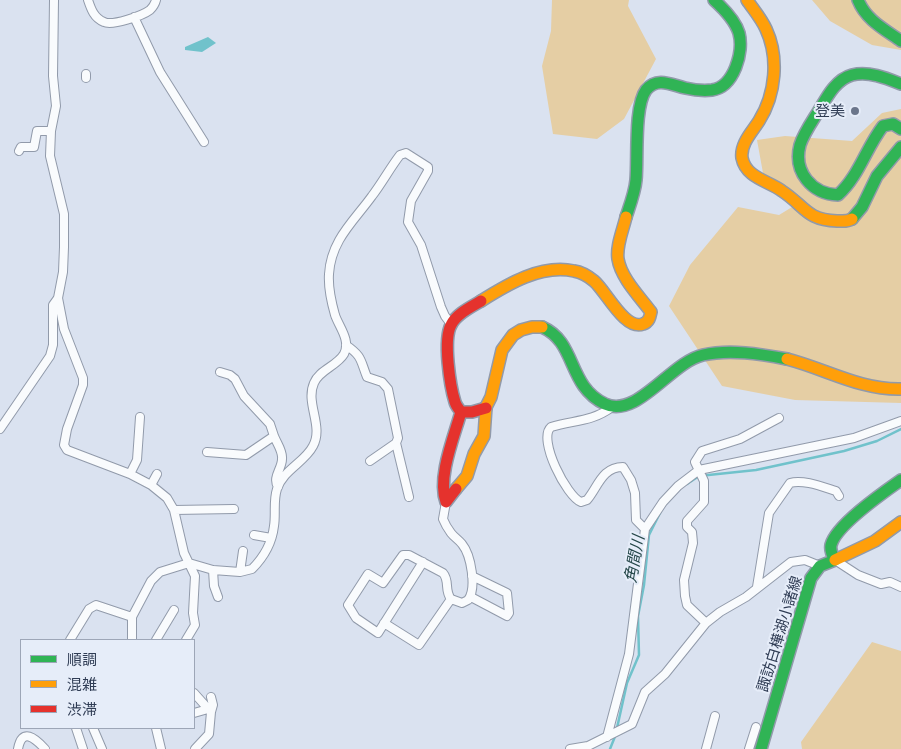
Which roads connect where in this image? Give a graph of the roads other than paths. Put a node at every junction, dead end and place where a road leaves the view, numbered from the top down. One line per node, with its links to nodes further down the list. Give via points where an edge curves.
1 (54, 0): 11 (street, via 56,106)
2 (88, 0): 7 (street, via 91,10 105,23)
3 (156, 0): 7 (street, via 151,9)
4 (714, 0): 16 (main road, via 729,13 740,40 740,54 727,81 718,88 705,90 656,83 642,95 640,104 636,182 620,239 618,259 624,275 651,312 646,323 631,325 587,276 570,270 551,269 533,274 478,302)
5 (747, 0): 13 (main road, via 766,27 774,61 768,105 748,134 743,149 744,162 752,175 790,195 816,218 849,221 860,209 882,169)
6 (858, 0): 8 (main road, via 866,15)
7 (134, 17): 12 (street, via 160,72)
8 (901, 40)
9 (901, 84): 10 (main road, via 863,73 850,75 836,86 803,137 799,156 801,168 812,187 823,195 838,195 850,181 881,128 893,124)
10 (901, 129)
11 (52, 131): 14 (street, via 37,131 34,147 21,148); 15 (street, via 50,156 64,214 63,272)
12 (204, 142)
13 (901, 147)
14 (19, 152)
15 (58, 298): 26 (street, via 53,305 50,356); 32 (street, via 64,329 84,378 64,445 67,450)
16 (451, 324): 17 (street, via 441,307 422,245 408,222 412,201 428,167 406,153 400,155 348,226 330,262 329,290); 22 (main road, via 447,339 449,360 455,404)
17 (346, 345): 28 (street, via 360,356 367,377 382,382 388,389 398,438); 36 (street, via 340,358 314,383 312,403 317,437 313,447)
18 (220, 372): 27 (street, via 235,379 244,396 270,424)
19 (901, 389): 20 (main road, via 853,384 804,363 778,356 708,352 692,358 637,400)
20 (612, 407): 21 (main road, via 584,391 561,341 551,331 528,327 517,331 504,347); 43 (street, via 581,422 547,430 549,455 572,497 581,502 587,500 606,473 623,467 635,493 636,520)
21 (486, 408): 22 (main road); 39 (main road, via 485,434 465,480)
22 (461, 412): 39 (main road, via 442,490)
23 (140, 417): 32 (street, via 137,460)
24 (778, 418): 31 (street, via 740,439 702,451 695,462)
25 (901, 421): 31 (street, via 854,438)
26 (0, 428)
27 (274, 436): 29 (street, via 246,455); 36 (street, via 283,458 275,482)
28 (396, 443): 30 (street); 38 (street)
29 (207, 452)
30 (370, 461)
31 (699, 470): 43 (street, via 663,502); 64 (street, via 704,502 687,521 693,543 684,580 687,605)
32 (130, 474): 35 (street)
33 (157, 474): 35 (street)
34 (901, 480): 47 (main road, via 873,500 833,541 830,546)
35 (150, 485): 41 (street, via 167,498)
36 (278, 487): 45 (street)
37 (839, 496): 56 (street, via 836,491 790,482 769,513)
38 (409, 497)
39 (446, 502): 55 (street, via 443,519 466,550)
40 (234, 509): 41 (street)
41 (174, 510): 49 (street)
42 (901, 522): 47 (main road, 諏訪白樺湖小諸線, via 875,541)
43 (645, 529): 78 (street, via 629,654)
44 (254, 536): 45 (street)
45 (271, 538): 54 (street, via 266,552 252,570)
46 (243, 550): 54 (street)
47 (835, 560): 50 (main road, 諏訪白樺湖小諸線); 57 (street, via 880,584 890,582)
48 (423, 562): 60 (street, via 443,573); 63 (street); 63 (street, via 403,555 383,583 368,574 348,605 356,618 378,633)
49 (189, 563): 51 (street); 53 (street); 68 (street, via 195,576 195,625)
50 (820, 566): 56 (street, via 805,560 791,562); 88 (main road, 諏訪白樺湖小諸線, via 808,586)
51 (213, 570): 54 (street); 58 (street)
52 (150, 572): 53 (street)
53 (160, 572): 62 (street, via 151,581)
54 (240, 572)
55 (472, 576): 59 (street); 59 (street, via 507,593 509,612 507,616)
56 (758, 587): 64 (street)
57 (901, 587)
58 (218, 597)
59 (471, 597): 60 (street, via 462,603)
60 (451, 599): 63 (street, via 419,645)
61 (174, 610): 67 (street)
62 (132, 617): 65 (street, via 96,605 89,609); 66 (street)
63 (384, 623)
64 (706, 623): 78 (street, via 665,674 645,692 632,724)
65 (71, 639)
66 (132, 639)
67 (157, 639)
68 (187, 639)
69 (195, 694): 71 (street)
70 (211, 697): 71 (street, via 213,706)
71 (210, 710): 72 (street); 84 (street, via 209,734)
72 (195, 713)
73 (715, 716): 86 (street)
74 (756, 727): 87 (street)
75 (76, 729): 82 (street)
76 (93, 729): 83 (street)
77 (156, 729): 79 (street)
78 (609, 736): 85 (street, via 588,746)
79 (158, 747)
80 (18, 749): 81 (street, via 22,738 29,736)
81 (45, 749)
82 (83, 749)
83 (102, 749)
84 (195, 749)
85 (570, 749)
86 (706, 749)
87 (750, 749)
88 (761, 749)

